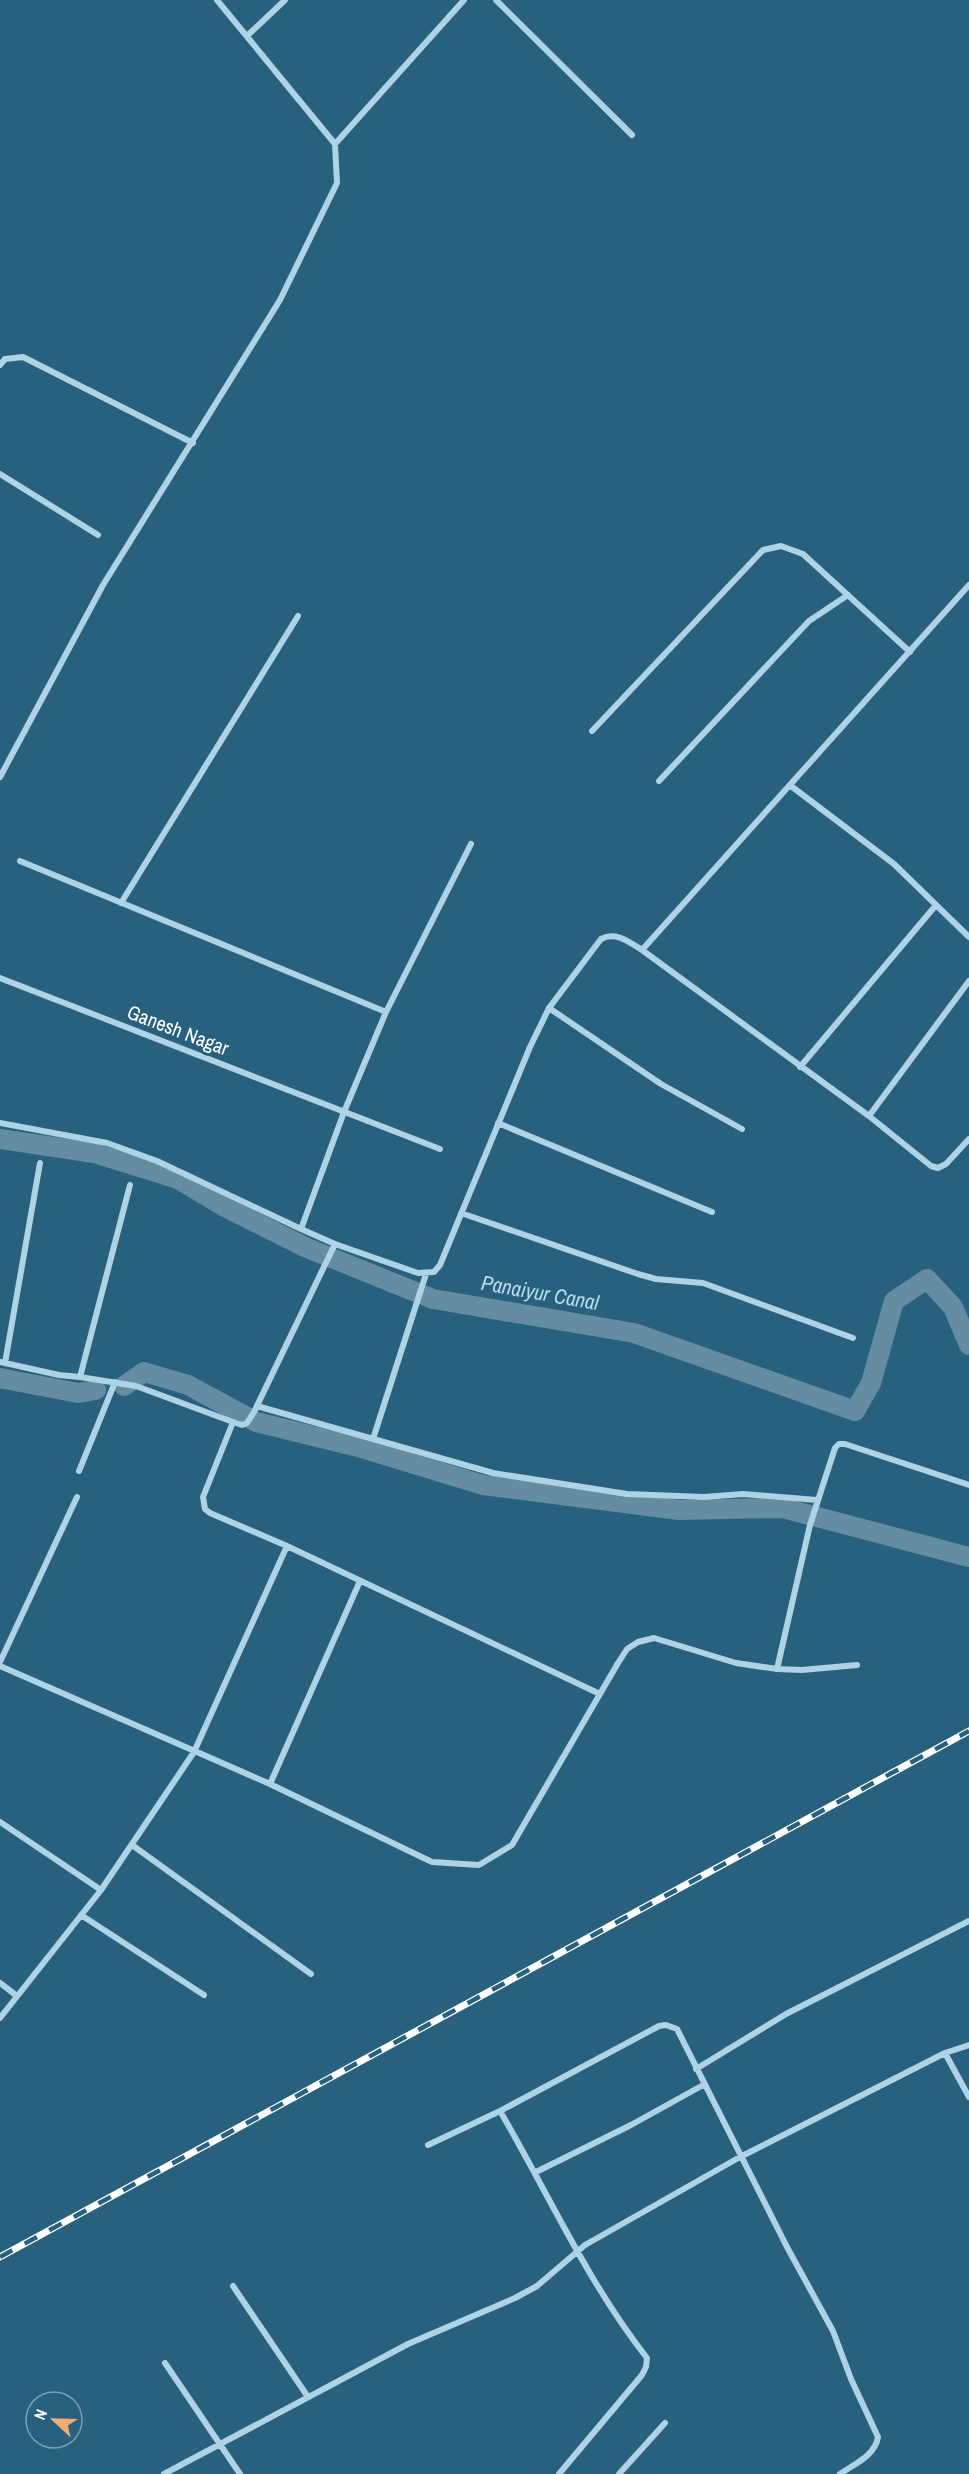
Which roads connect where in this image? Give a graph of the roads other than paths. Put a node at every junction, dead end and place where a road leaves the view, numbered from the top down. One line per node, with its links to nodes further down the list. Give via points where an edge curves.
1 (217, 0): 5 (street)
2 (285, 0): 5 (street)
3 (464, 0): 7 (street)
4 (496, 0): 6 (street)
5 (248, 35): 7 (street)
6 (632, 135)
7 (335, 144): 9 (street, via 337,183 280,300)
8 (0, 365): 9 (street, via 8,358 23,357)
9 (193, 443): 17 (street, via 103,585)
10 (0, 474): 11 (street)
11 (98, 535)
12 (969, 585): 15 (street)
13 (848, 595): 15 (street); 16 (street, via 803,554 781,546 763,550); 18 (street, via 809,621)
14 (298, 616): 22 (street)
15 (910, 652): 19 (street)
16 (592, 731)
17 (0, 777)
18 (659, 781)
19 (791, 786): 23 (street, via 894,864); 25 (street)
20 (471, 844): 29 (street)
21 (20, 861): 22 (street)
22 (121, 903): 29 (street)
23 (936, 905): 24 (street); 30 (street)
24 (969, 937)
25 (642, 950): 28 (street, via 620,937 608,935 601,939); 30 (street)
26 (0, 978): 31 (street, Ganesh Nagar)
27 (969, 981): 32 (street)
28 (549, 1008): 33 (street); 35 (street, via 661,1084)
29 (386, 1011): 31 (street)
30 (801, 1067): 32 (street)
31 (344, 1112): 37 (street, Ganesh Nagar); 42 (street)
32 (869, 1116): 36 (street, via 931,1166 939,1168)
33 (498, 1122): 40 (street); 41 (street)
34 (0, 1123): 42 (street, via 107,1143 157,1161)
35 (742, 1129)
36 (969, 1139)
37 (440, 1149)
38 (40, 1163): 46 (street)
39 (130, 1185): 47 (street)
40 (712, 1212)
41 (461, 1213): 44 (street, via 440,1265); 45 (street, via 638,1274 704,1282)
42 (302, 1229): 43 (street)
43 (335, 1244): 44 (street); 49 (street)
44 (426, 1274): 51 (street)
45 (853, 1338)
46 (3, 1362): 47 (street)
47 (80, 1377): 48 (street)
48 (118, 1382): 50 (street); 52 (street)
49 (255, 1409): 50 (street, via 247,1424); 51 (street)
50 (233, 1422): 56 (street, via 203,1497 205,1509)
51 (373, 1439): 55 (street, via 493,1473 627,1494 743,1494)
52 (79, 1471)
53 (969, 1485): 55 (street, via 844,1443 835,1448)
54 (77, 1497): 58 (street)
55 (816, 1502): 60 (street)
56 (287, 1546): 57 (street); 62 (street)
57 (360, 1581): 61 (street); 63 (street)
58 (0, 1664): 62 (street)
59 (857, 1665): 60 (street)
60 (777, 1669): 61 (street, via 736,1663 654,1638 627,1649)
61 (600, 1694): 63 (street, via 512,1845 479,1865 432,1862)
62 (194, 1752): 63 (street); 65 (street)
63 (270, 1784)
64 (0, 1822): 66 (street)
65 (132, 1845): 66 (street); 69 (street)
66 (101, 1890): 67 (street)
67 (81, 1915): 71 (street); 72 (street)
68 (969, 1921): 76 (street, via 786,2014)
69 (311, 1974)
70 (0, 1983): 72 (street)
71 (204, 1995)
72 (17, 1996): 73 (street)
73 (0, 2018)
74 (969, 2045): 75 (street)
75 (945, 2053): 78 (street); 81 (street)
76 (696, 2068): 77 (street); 79 (street, via 677,2030 659,2026)
77 (705, 2084): 81 (street); 82 (street)
78 (969, 2097)
79 (500, 2111): 80 (street); 82 (street)
80 (428, 2145)
81 (740, 2157): 83 (street); 93 (street, via 833,2331 878,2437 870,2453)
82 (536, 2172): 83 (street)
83 (578, 2250): 86 (street, via 537,2286 516,2298 408,2344); 91 (street, via 626,2332 647,2358 646,2367)
84 (233, 2286): 86 (street)
85 (165, 2363): 88 (street)
86 (308, 2397): 88 (street)
87 (665, 2423): 92 (street)
88 (220, 2444): 89 (street); 90 (street)
89 (164, 2474)
90 (240, 2474)
91 (559, 2474)
92 (619, 2474)
93 (840, 2474)

